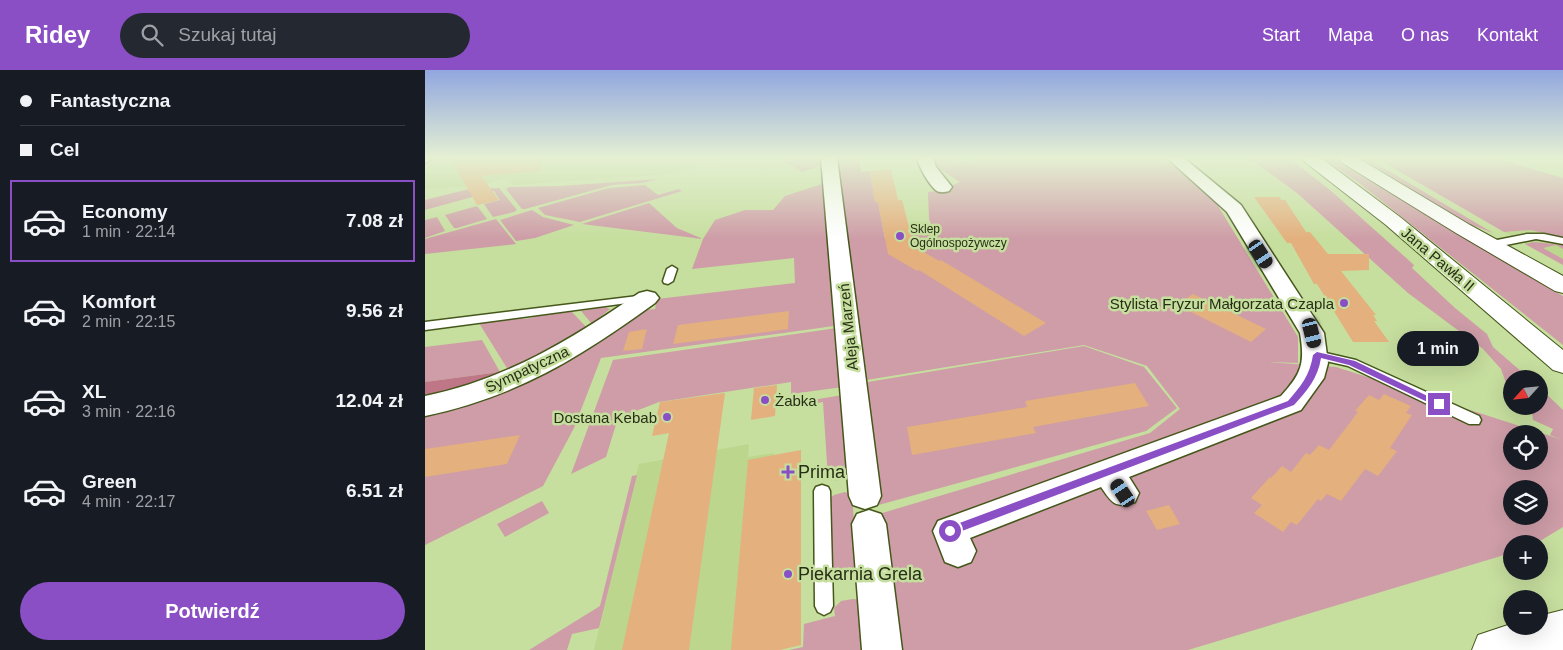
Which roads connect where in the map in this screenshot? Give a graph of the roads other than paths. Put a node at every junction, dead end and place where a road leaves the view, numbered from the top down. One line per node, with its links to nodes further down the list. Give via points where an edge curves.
1 (832, 185): 20 (street, Aleja Marzeń)
2 (1206, 185): 12 (street, via 1234,209 1312,333)
3 (1346, 185): 13 (main road, Jana Pawła II)
4 (1392, 185): 6 (main road)
5 (1563, 241): 6 (lane, via 1525,236)
6 (1491, 245): 9 (main road)
7 (672, 269): 8 (lane)
8 (668, 281)
9 (1563, 286)
10 (647, 298): 11 (lane); 14 (street, Sympatyczna, via 534,370 449,403)
11 (425, 326)
12 (1317, 355): 15 (lane, via 1352,363); 17 (street, via 1307,385 1291,403 1115,482 950,531)
13 (1563, 364)
14 (425, 406)
15 (1474, 420)
16 (822, 491): 18 (lane)
17 (958, 551)
18 (824, 606)
19 (1563, 630): 21 (main road)
20 (882, 650)
21 (1493, 650)

